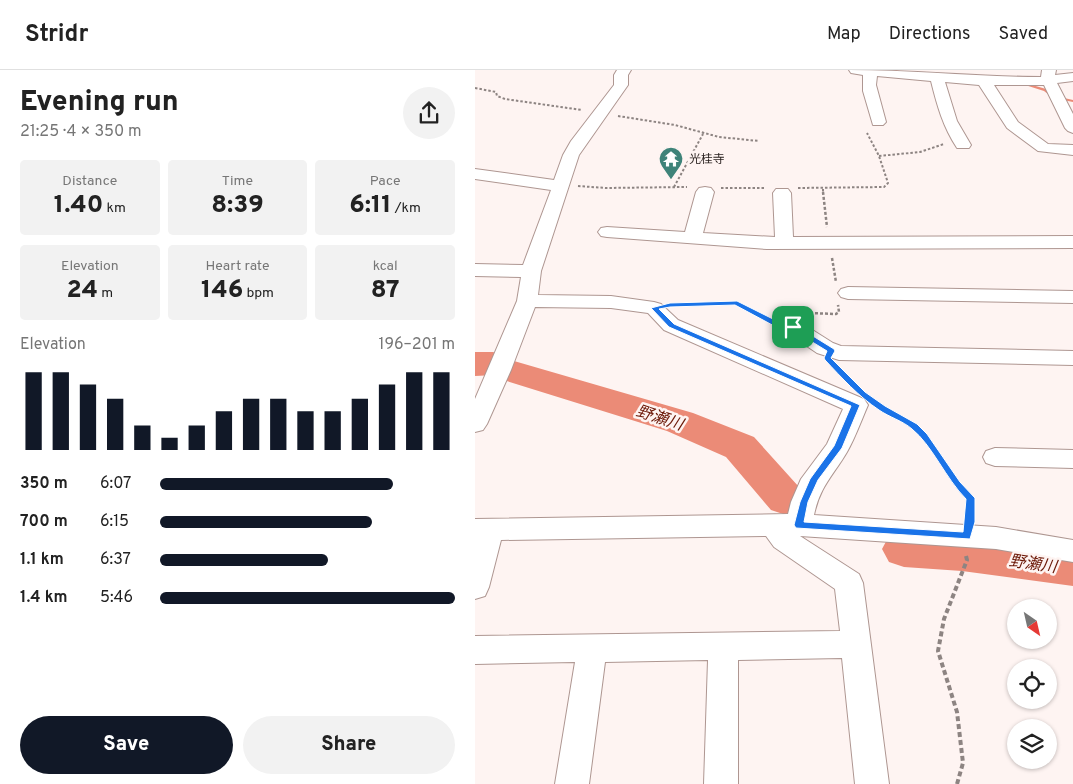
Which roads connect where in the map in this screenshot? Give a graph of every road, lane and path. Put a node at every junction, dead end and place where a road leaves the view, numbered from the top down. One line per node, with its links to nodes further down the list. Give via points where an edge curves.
1 (624, 70): 8 (street, via 621,84)
2 (863, 71): 5 (street); 9 (street, via 879,116)
3 (1048, 75): 4 (street); 6 (street); 10 (street)
4 (1073, 76)
5 (937, 78): 6 (street); 13 (street, via 953,131)
6 (984, 81): 14 (street, via 1012,126 1044,148)
7 (475, 88): 8 (path, via 496,92 497,96 505,99)
8 (602, 113): 11 (path, via 675,125); 17 (street, via 575,148)
9 (878, 122): 15 (path, via 864,127)
10 (1073, 128)
11 (703, 134): 12 (path); 18 (path)
12 (759, 141)
13 (962, 143): 15 (path)
14 (1073, 150)
15 (879, 156): 20 (path, via 888,184 884,187)
16 (475, 174): 17 (street)
17 (561, 186): 18 (path); 28 (street)
18 (674, 187): 19 (path)
19 (703, 189): 21 (path); 23 (street)
20 (823, 189): 21 (path); 25 (path)
21 (782, 190): 24 (street)
22 (607, 232): 23 (street)
23 (693, 237): 24 (street)
24 (785, 242): 25 (street)
25 (830, 242): 26 (street); 29 (path)
26 (1073, 242)
27 (475, 270): 28 (street)
28 (531, 271): 31 (street)
29 (841, 293): 30 (street); 33 (path, via 836,314 803,313)
30 (1073, 297)
31 (527, 302): 32 (street, via 611,302); 38 (street)
32 (654, 308): 33 (path, via 737,303 779,326); 41 (street, via 671,325 856,405 837,448)
33 (793, 322): 34 (street)
34 (831, 351): 35 (street); 36 (path, via 827,358)
35 (1073, 358)
36 (855, 387)
37 (875, 403): 43 (path, via 915,426 971,498)
38 (475, 424)
39 (995, 457): 40 (street)
40 (1073, 459)
41 (786, 525): 42 (street); 43 (street); 46 (street, via 784,539 849,583)
42 (482, 530): 45 (street)
43 (967, 548): 44 (street, via 996,538); 53 (path, via 944,619 938,651 957,712 963,763)
44 (1073, 551)
45 (475, 587)
46 (856, 644): 47 (street); 52 (street)
47 (723, 646): 48 (street); 51 (street)
48 (591, 649): 49 (street); 50 (street)
49 (475, 650)
50 (572, 784)
51 (721, 784)
52 (872, 784)
53 (957, 784)

